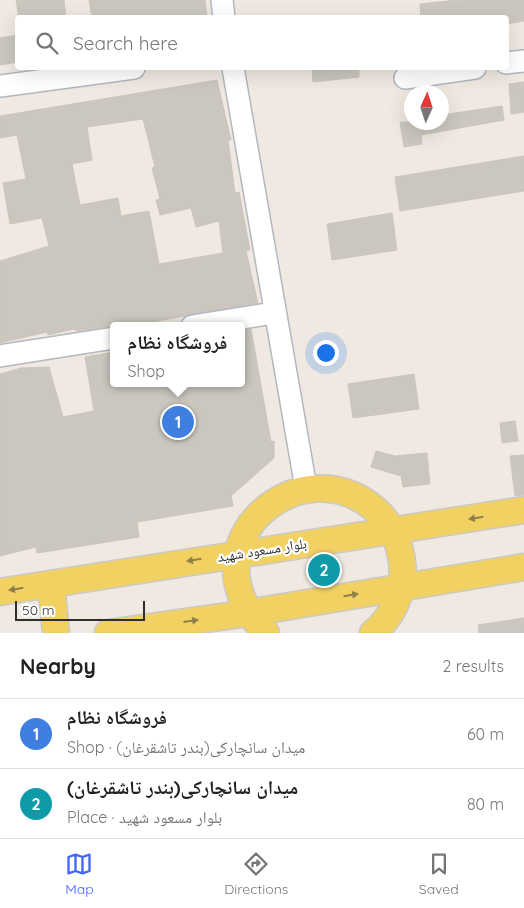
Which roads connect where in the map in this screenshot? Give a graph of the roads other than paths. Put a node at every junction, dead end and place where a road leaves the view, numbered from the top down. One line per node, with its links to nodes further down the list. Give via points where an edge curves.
1 (222, 0): 2 (street)
2 (224, 15)
3 (524, 61): 4 (street)
4 (509, 63)
5 (119, 70): 9 (street)
6 (233, 70): 10 (street)
7 (461, 70): 8 (street)
8 (405, 78)
9 (0, 86)
10 (274, 313): 11 (street); 14 (street)
11 (217, 322)
12 (110, 339): 13 (street)
13 (0, 356)
14 (306, 488): 16 (main road, via 331,488 356,495 378,510); 17 (main road, via 282,496 262,510 247,530)
15 (524, 510): 16 (main road, بلوار مسعود شهید, one-way to 16)
16 (393, 531): 17 (main road, بلوار مسعود شهید); 20 (main road, via 402,558)
17 (238, 553): 19 (main road, بلوار مسعود شهید, one-way to 19); 22 (main road, via 240,594)
18 (524, 567): 20 (main road)
19 (51, 584): 21 (main road, بلوار مسعود شهید, one-way to 21); 23 (main road)
20 (402, 587): 22 (main road, one-way to 20); 26 (main road, via 394,609)
21 (0, 592)
22 (248, 613): 24 (main road, one-way to 22); 25 (main road)
23 (56, 633)
24 (108, 633)
25 (266, 633)
26 (373, 633)

